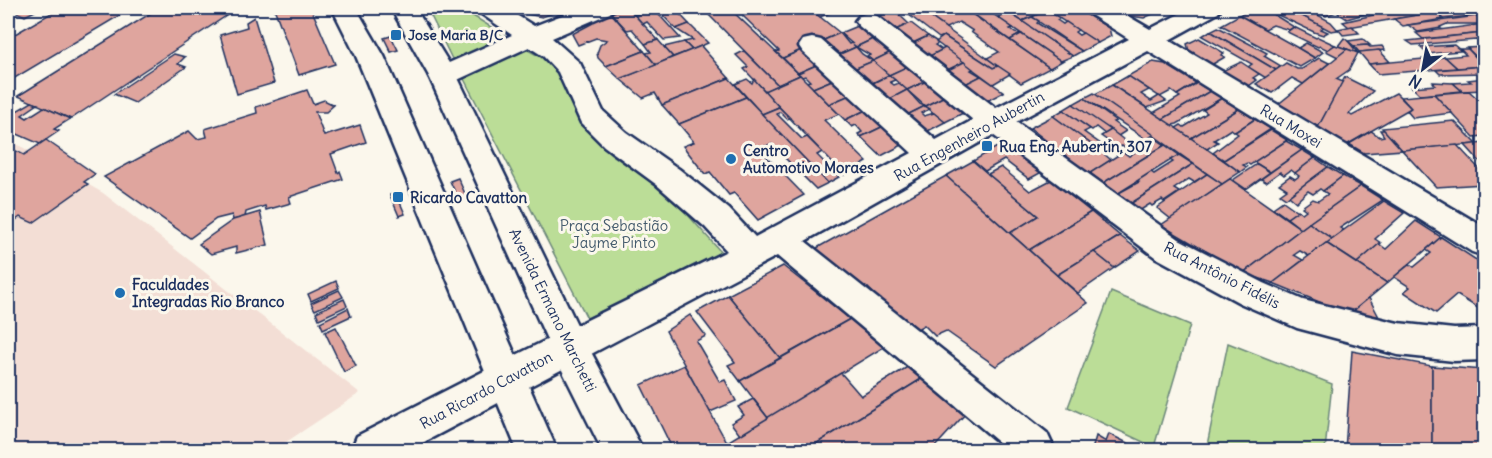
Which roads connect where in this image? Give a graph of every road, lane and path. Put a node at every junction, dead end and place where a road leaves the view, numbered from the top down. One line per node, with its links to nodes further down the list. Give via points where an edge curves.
1 (344, 8): 18 (street, via 370,57)
2 (404, 8): 11 (street, Avenida Ermano Marchetti)
3 (489, 8): 8 (street)
4 (601, 8): 8 (street)
5 (1097, 8): 9 (street, Rua Moxei)
6 (1209, 8): 9 (street, Rua Engenheiro Aubertin)
7 (868, 21): 12 (street, Rua Antônio Fidélis)
8 (532, 36): 11 (street); 15 (street, via 570,69 591,116 615,139 717,218)
9 (1148, 40): 12 (street, Rua Engenheiro Aubertin); 14 (street, Rua Moxei)
10 (812, 46): 13 (street)
11 (443, 76): 17 (street, Avenida Ermano Marchetti)
12 (995, 121): 13 (street, Rua Engenheiro Aubertin); 16 (street, Rua Antônio Fidélis, via 1167,248 1252,293 1297,313 1398,339)
13 (933, 155): 15 (street, Rua Engenheiro Aubertin)
14 (1485, 243)
15 (765, 247): 17 (street, Rua Engenheiro Aubertin); 19 (street)
16 (1485, 344)
17 (569, 346): 18 (street, Rua Ricardo Cavatton); 22 (street, Avenida Ermano Marchetti)
18 (505, 379): 20 (street, Rua Ricardo Cavatton); 21 (street)
19 (1033, 446)
20 (371, 450)
21 (537, 450)
22 (622, 450)

